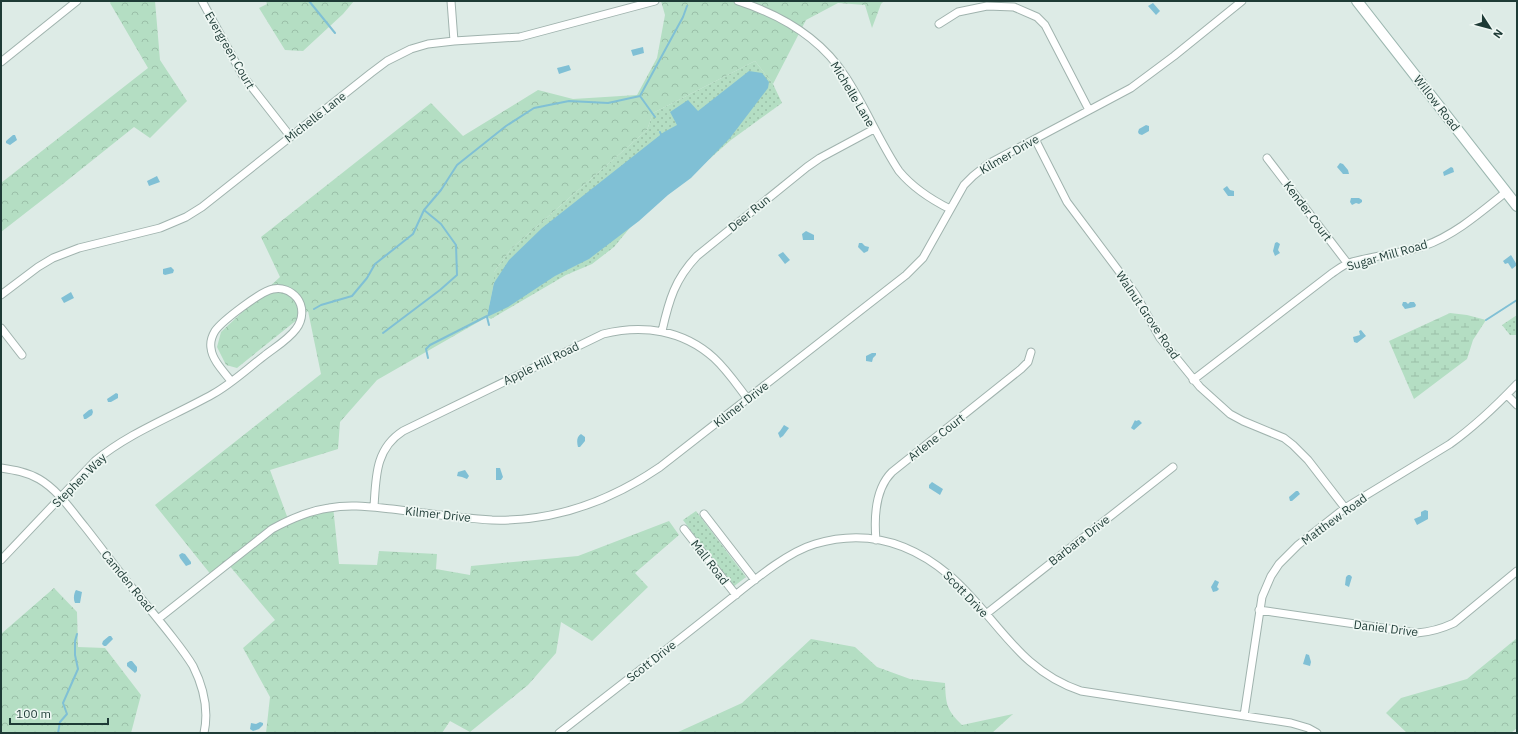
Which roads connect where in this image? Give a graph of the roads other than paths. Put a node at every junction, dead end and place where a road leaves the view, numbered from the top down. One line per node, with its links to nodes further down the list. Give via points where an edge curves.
1 (77, 1): 10 (street)
2 (202, 1): 13 (street, Evergreen Court, via 243,76)
3 (451, 1): 9 (street)
4 (655, 1): 9 (street, Michelle Lane, via 520,37)
5 (738, 1): 12 (street, Michelle Lane, via 780,17 812,38 828,53 852,86)
6 (1242, 1): 11 (street, Kilmer Drive, via 1131,88)
7 (1357, 1): 16 (street, Willow Road)
8 (939, 24): 11 (street, via 958,12 987,6 1014,7 1038,17 1045,25)
9 (454, 41): 13 (street, Michelle Lane, via 411,49 387,61)
10 (1, 62)
11 (1089, 110): 14 (street, Kilmer Drive)
12 (874, 129): 18 (street, Michelle Lane, via 906,180 924,195); 22 (street, Deer Run, via 807,167 697,256 676,285 669,300)
13 (290, 136): 20 (street, Michelle Lane, via 186,217 160,228 66,252 38,267)
14 (1035, 139): 18 (street, Kilmer Drive, via 988,164 973,176); 25 (street, Walnut Grove Road, via 1067,202 1136,295 1160,338)
15 (1268, 158): 19 (street, Kender Court)
16 (1506, 192): 17 (street, Willow Road); 19 (street, Sugar Mill Road, via 1469,221 1429,243)
17 (1517, 206)
18 (950, 209): 29 (street, Kilmer Drive, via 930,248 916,265)
19 (1348, 264): 25 (street, Sugar Mill Road, via 1302,295)
20 (1, 295)
21 (1, 328): 24 (street)
22 (662, 331): 29 (street, Apple Hill Road, via 690,341 707,352 724,368); 34 (street, Apple Hill Road, via 625,330 603,334 403,431 384,449 380,459)
23 (1031, 352): 38 (street, Arlene Court, via 1028,362 1021,369 886,478 877,504)
24 (22, 355)
25 (1193, 380): 35 (street, Walnut Grove Road, via 1230,414 1293,445 1308,460)
26 (231, 381): 26 (street, Stephen Way, via 296,329 302,317 302,309 297,298 287,290 274,288 262,293 215,330 211,353); 33 (street, Stephen Way, via 214,393 106,452)
27 (1517, 384): 28 (street, Matthew Road)
28 (1506, 395): 30 (street); 35 (street, Matthew Road, via 1476,425 1450,444)
29 (747, 398): 34 (street, Kilmer Drive, via 646,477 609,498 564,513 492,520)
30 (1517, 405)
31 (1173, 467): 44 (street, Barbara Drive)
32 (1, 468): 33 (street, Camden Road, via 21,471 39,479)
33 (60, 498): 39 (street, Stephen Way); 45 (street, Camden Road)
34 (374, 507): 45 (street, Kilmer Drive, via 328,508 289,519 272,529)
35 (1345, 508): 43 (street, Matthew Road, via 1279,564 1266,586)
36 (704, 514): 41 (street, Mall Road)
37 (684, 529): 42 (street, Mall Road)
38 (876, 540): 41 (street, Scott Drive, via 856,538 828,541 806,547 791,554); 44 (street, Scott Drive, via 908,548 937,565 962,586)
39 (1, 560)
40 (1517, 571): 43 (street, Daniel Drive, via 1454,623 1429,632 1417,633)
41 (755, 580): 42 (street, Scott Drive)
42 (736, 595): 48 (street, Scott Drive)
43 (1259, 610): 46 (street, Matthew Road)
44 (986, 614): 46 (street, Scott Drive, via 1028,660 1049,676 1080,691)
45 (158, 619): 47 (street, Camden Road, via 186,655 203,690 206,717)
46 (1244, 716): 49 (street, Scott Drive, via 1292,723)
47 (204, 733)
48 (560, 733)
49 (1317, 733)

